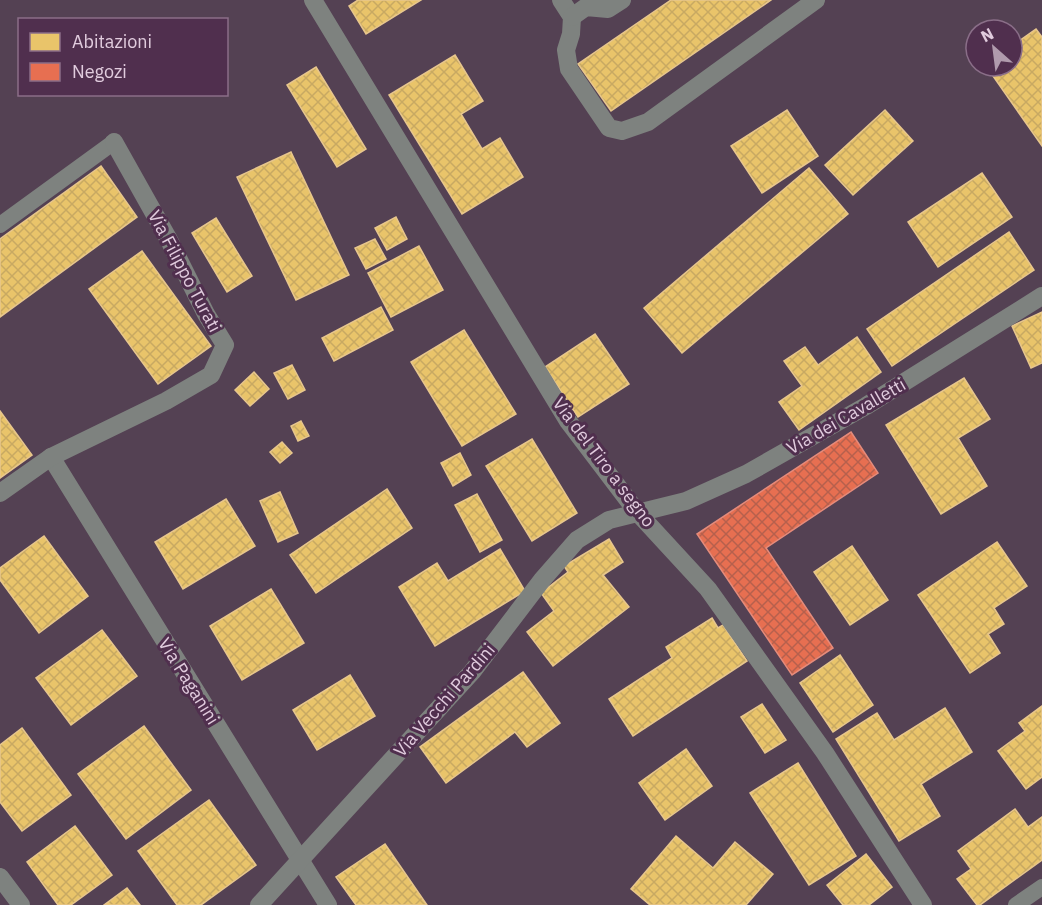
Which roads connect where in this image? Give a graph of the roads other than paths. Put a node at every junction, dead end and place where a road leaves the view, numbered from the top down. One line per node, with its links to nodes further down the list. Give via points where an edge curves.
1 (313, 0): 11 (street, Via del Tiro a segno, via 568,421)
2 (561, 0): 5 (street)
3 (621, 0): 5 (street, via 608,9 586,7)
4 (816, 0): 5 (street, via 648,122 622,131 609,128 569,69 566,50)
5 (572, 17)
6 (114, 142): 7 (lane, Via Filippo Turati); 9 (street, Via Filippo Turati, via 225,345 211,375)
7 (0, 225)
8 (1042, 296): 11 (street, Via dei Cavalletti, via 866,406 746,474 701,496)
9 (51, 457): 10 (street, Via Filippo Turati); 12 (street, Via Paganini)
10 (0, 493)
11 (638, 512): 12 (street, Via Vecchi Pardini, via 609,520 577,540 472,672); 18 (street, Via del Tiro a segno, via 708,588 825,753)
12 (300, 861): 16 (street, Via Vecchi Pardini); 17 (street, Via Paganini)
13 (0, 877): 15 (street)
14 (1042, 887): 19 (lane)
15 (21, 905)
16 (259, 905)
17 (328, 905)
18 (922, 905)
19 (1016, 905)

